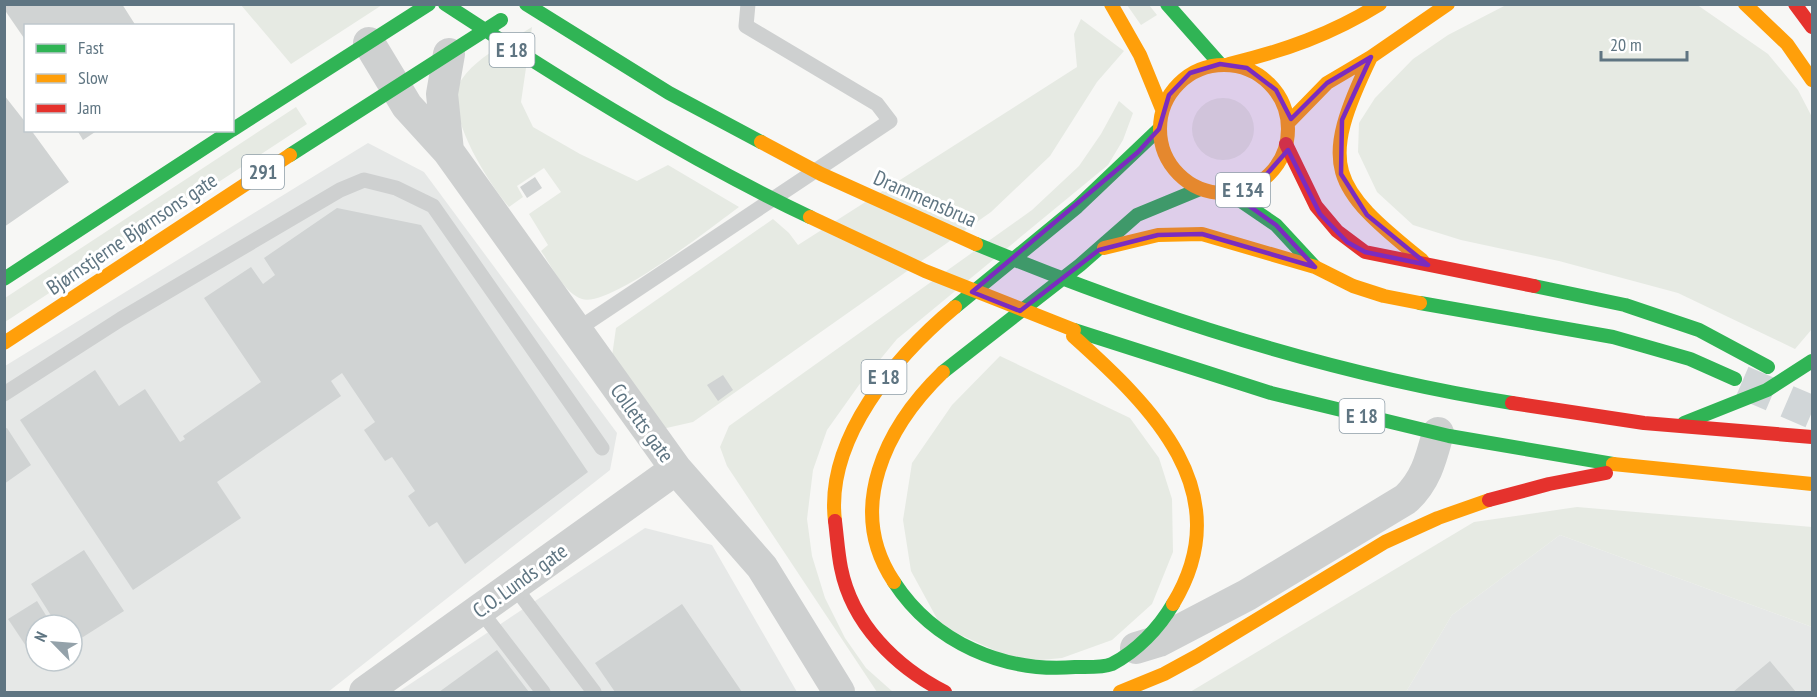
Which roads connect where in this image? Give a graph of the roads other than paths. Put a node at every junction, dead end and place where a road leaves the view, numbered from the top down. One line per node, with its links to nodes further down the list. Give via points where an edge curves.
1 (429, 4): 12 (highway, Bjørnstjerne Bjørnsons gate / 291)
2 (445, 4): 33 (highway, E 18, via 580,94 742,185 901,262 1062,327)
3 (525, 4): 13 (highway, Bjørnstjerne Bjørnsons gate / 291); 38 (highway, Drammensbrua / E 18, via 707,116 858,192 956,236 1118,298 1253,342 1337,364 1524,404)
4 (748, 4): 31 (lane, via 746,26 877,104 890,121)
5 (1111, 4): 18 (highway, via 1140,55)
6 (1167, 4): 15 (highway, E 134)
7 (1380, 4): 15 (highway, via 1345,27 1308,44)
8 (1448, 4): 14 (highway)
9 (1744, 4): 16 (highway, via 1787,44)
10 (1795, 4): 11 (highway)
11 (1812, 27)
12 (369, 43): 17 (street, Colletts gate); 20 (highway, Bjørnstjerne Bjørnsons gate / 291)
13 (449, 54): 17 (highway, Bjørnstjerne Bjørnsons gate / 291); 24 (street, Colletts gate, via 442,93)
14 (1371, 57): 19 (highway, via 1327,83); 28 (highway, via 1342,120 1338,140 1341,174 1367,215)
15 (1224, 64): 18 (highway, E 134, via 1190,73 1169,95); 19 (highway, E 134, via 1247,68 1263,77 1285,106)
16 (1812, 80)
17 (394, 88): 24 (street, Colletts gate); 32 (highway, Bjørnstjerne Bjørnsons gate / 291)
18 (1162, 109): 21 (highway, E 134)
19 (1288, 123): 23 (highway, E 134)
20 (234, 129)
21 (1159, 129): 25 (highway, E 134, via 1166,158 1181,176); 54 (highway, E 18, via 1071,213 922,335 885,375 852,427 835,483 833,513 844,582 854,608 893,659)
22 (229, 132): 30 (highway, Bjørnstjerne Bjørnsons gate / 291)
23 (1286, 144): 26 (highway, E 134, via 1281,159 1259,183); 28 (highway, E 134, via 1320,214 1347,242 1365,252)
24 (448, 151): 31 (street, Colletts gate)
25 (1200, 189): 26 (highway, E 134); 27 (highway, E 18, via 1136,216)
26 (1229, 193): 29 (highway, E 134, via 1276,225)
27 (1098, 250): 29 (highway, E 18, via 1158,235 1202,234); 47 (highway, E 18, via 950,368 916,401 891,436 874,485 871,513 878,566)
28 (1428, 265): 35 (highway, E 134, via 1625,305 1699,330)
29 (1315, 267): 36 (highway, E 134, via 1384,296 1612,337 1690,359)
30 (4, 279)
31 (575, 331): 43 (street, Colletts gate)
32 (4, 343)
33 (1090, 344): 39 (highway, E 18, via 1239,386); 48 (highway, E 18, via 1162,424 1187,469 1194,495 1198,524 1186,581 1154,632)
34 (1812, 361): 38 (highway, E 18, via 1783,381 1731,407)
35 (1768, 367)
36 (1735, 378)
37 (4, 394): 41 (lane, via 131,313 340,190 364,180 396,188 433,206)
38 (1677, 426): 40 (highway, E 18)
39 (1438, 433): 42 (highway, E 18); 48 (street, via 1425,476 1406,499 1247,595 1159,641)
40 (1812, 437)
41 (602, 448)
42 (1639, 467): 44 (highway, E 18); 55 (highway, E 18, via 1558,480 1461,507 1383,543 1170,671)
43 (676, 470): 45 (street, C.O. Lunds gate); 53 (street, Colletts gate, via 762,567)
44 (1812, 484)
45 (514, 586): 46 (street, C.O. Lunds gate); 52 (lane)
46 (480, 610): 50 (street, C.O. Lunds gate); 51 (lane)
47 (900, 614)
48 (1136, 648): 49 (highway, E 18, via 1095,672)
49 (1065, 681)
50 (365, 693)
51 (543, 693)
52 (594, 693)
53 (839, 693)
54 (945, 693)
55 (1120, 693)

